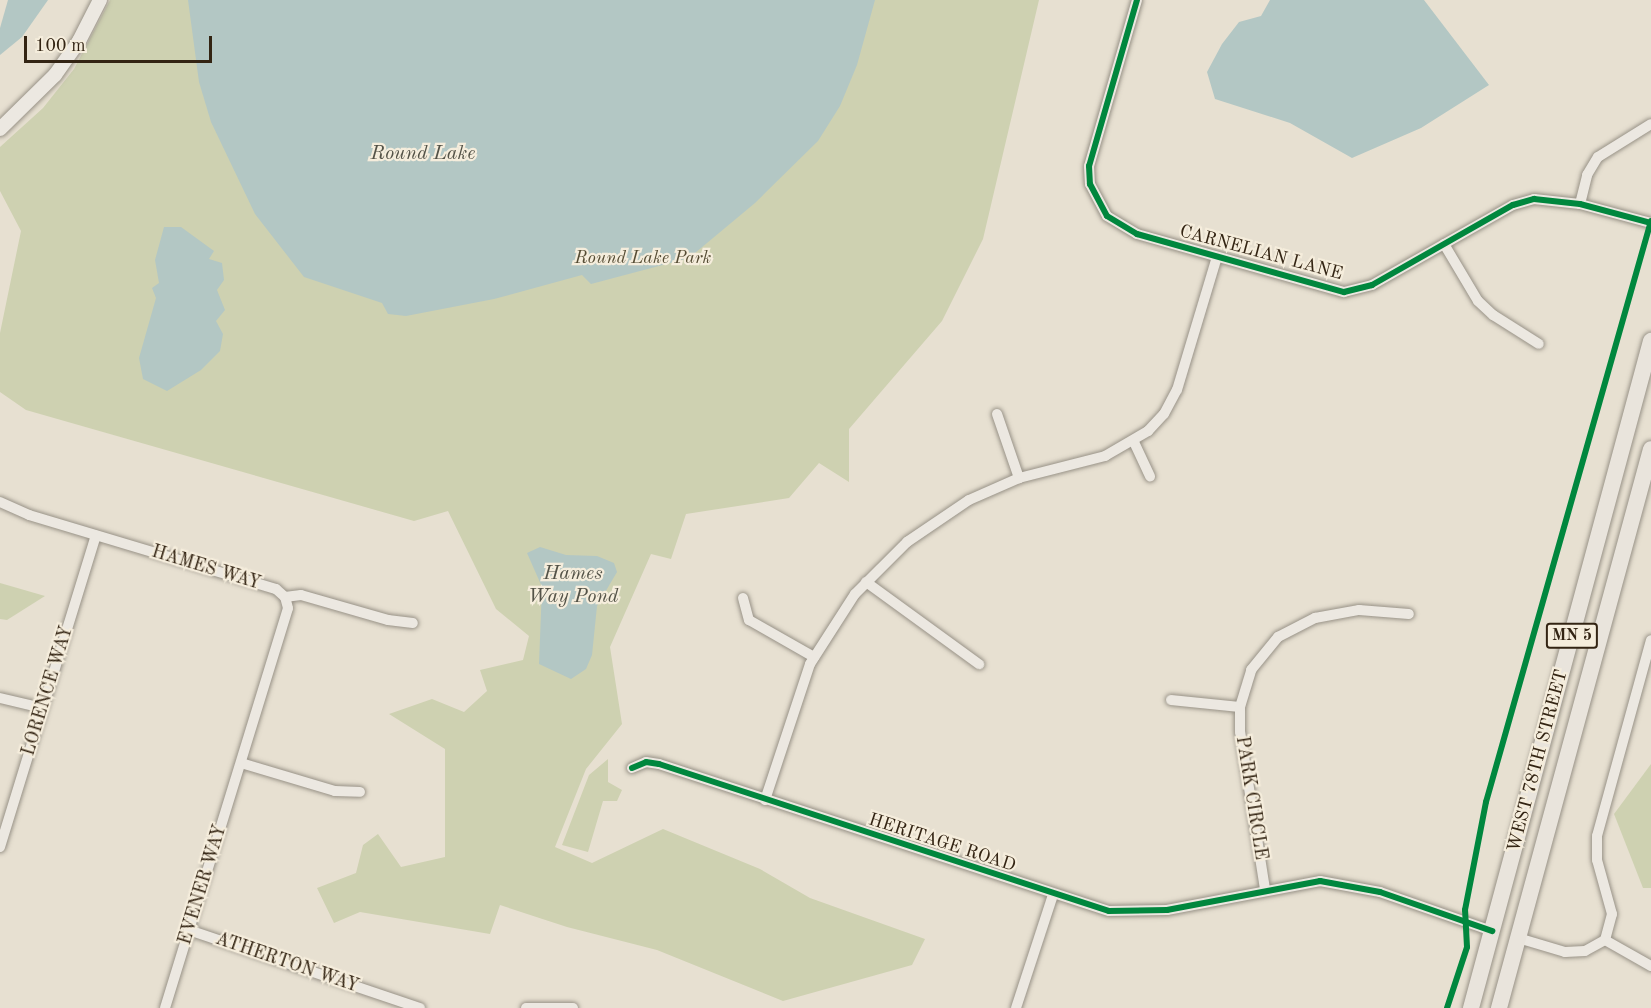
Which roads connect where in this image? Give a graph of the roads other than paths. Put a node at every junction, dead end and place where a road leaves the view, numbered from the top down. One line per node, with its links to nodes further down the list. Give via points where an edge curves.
1 (100, 0): 4 (street, via 79,41 55,75)
2 (1137, 0): 8 (street, CARNELIAN LANE, via 1093,148 1090,184 1107,216 1121,226)
3 (1651, 124): 5 (street, via 1598,157 1587,175)
4 (0, 129)
5 (1580, 204): 6 (street, CARNELIAN LANE); 7 (street, CARNELIAN LANE, via 1554,200 1524,202)
6 (1651, 223)
7 (1444, 244): 8 (street, CARNELIAN LANE, via 1371,285 1344,292); 10 (street, via 1479,301 1493,315)
8 (1217, 257): 12 (street, via 1177,390 1164,414)
9 (1651, 341): 38 (main road, WEST 78TH STREET / MN 5)
10 (1539, 344)
11 (997, 414): 15 (street)
12 (1134, 442): 14 (street); 15 (street, via 1105,456)
13 (1651, 449): 39 (main road, WEST 78TH STREET / MN 5)
14 (1150, 477)
15 (1019, 478): 18 (street, via 937,519)
16 (0, 502): 17 (street, HAMES WAY)
17 (96, 535): 19 (street, HAMES WAY, via 276,589); 29 (street, LORENCE WAY)
18 (866, 582): 24 (street); 25 (street)
19 (285, 597): 22 (street, HAMES WAY, via 301,595 388,620); 30 (street, EVENER WAY, via 288,608)
20 (743, 598): 24 (street, via 749,620)
21 (1409, 614): 28 (street, PARK CIRCLE, via 1359,610 1295,626 1262,652 1251,670)
22 (413, 623)
23 (1651, 640): 40 (street, via 1597,836 1597,860 1612,914)
24 (814, 657): 33 (street)
25 (979, 664)
26 (0, 698): 29 (street)
27 (1171, 700): 28 (street)
28 (1240, 707): 35 (street, PARK CIRCLE)
29 (42, 708): 34 (street, LORENCE WAY)
30 (241, 763): 32 (street, via 335,791); 37 (street, EVENER WAY)
31 (632, 768): 33 (street, HERITAGE ROAD, via 646,762 659,764)
32 (360, 792)
33 (765, 800): 36 (street, HERITAGE ROAD)
34 (0, 847)
35 (1265, 889): 36 (street, HERITAGE ROAD, via 1138,913 1109,911); 38 (street, HERITAGE ROAD, via 1320,881 1351,886)
36 (1053, 895): 46 (street)
37 (189, 930): 42 (street, EVENER WAY); 43 (street, ATHERTON WAY)
38 (1492, 931): 47 (main road, WEST 78TH STREET / MN 5)
39 (1518, 938): 40 (street, via 1565,952 1585,951); 48 (main road, WEST 78TH STREET / MN 5)
40 (1605, 940): 41 (street)
41 (1651, 966)
42 (165, 1008)
43 (420, 1008)
44 (525, 1008): 45 (street)
45 (573, 1008)
46 (1016, 1008)
47 (1471, 1008)
48 (1499, 1008)

